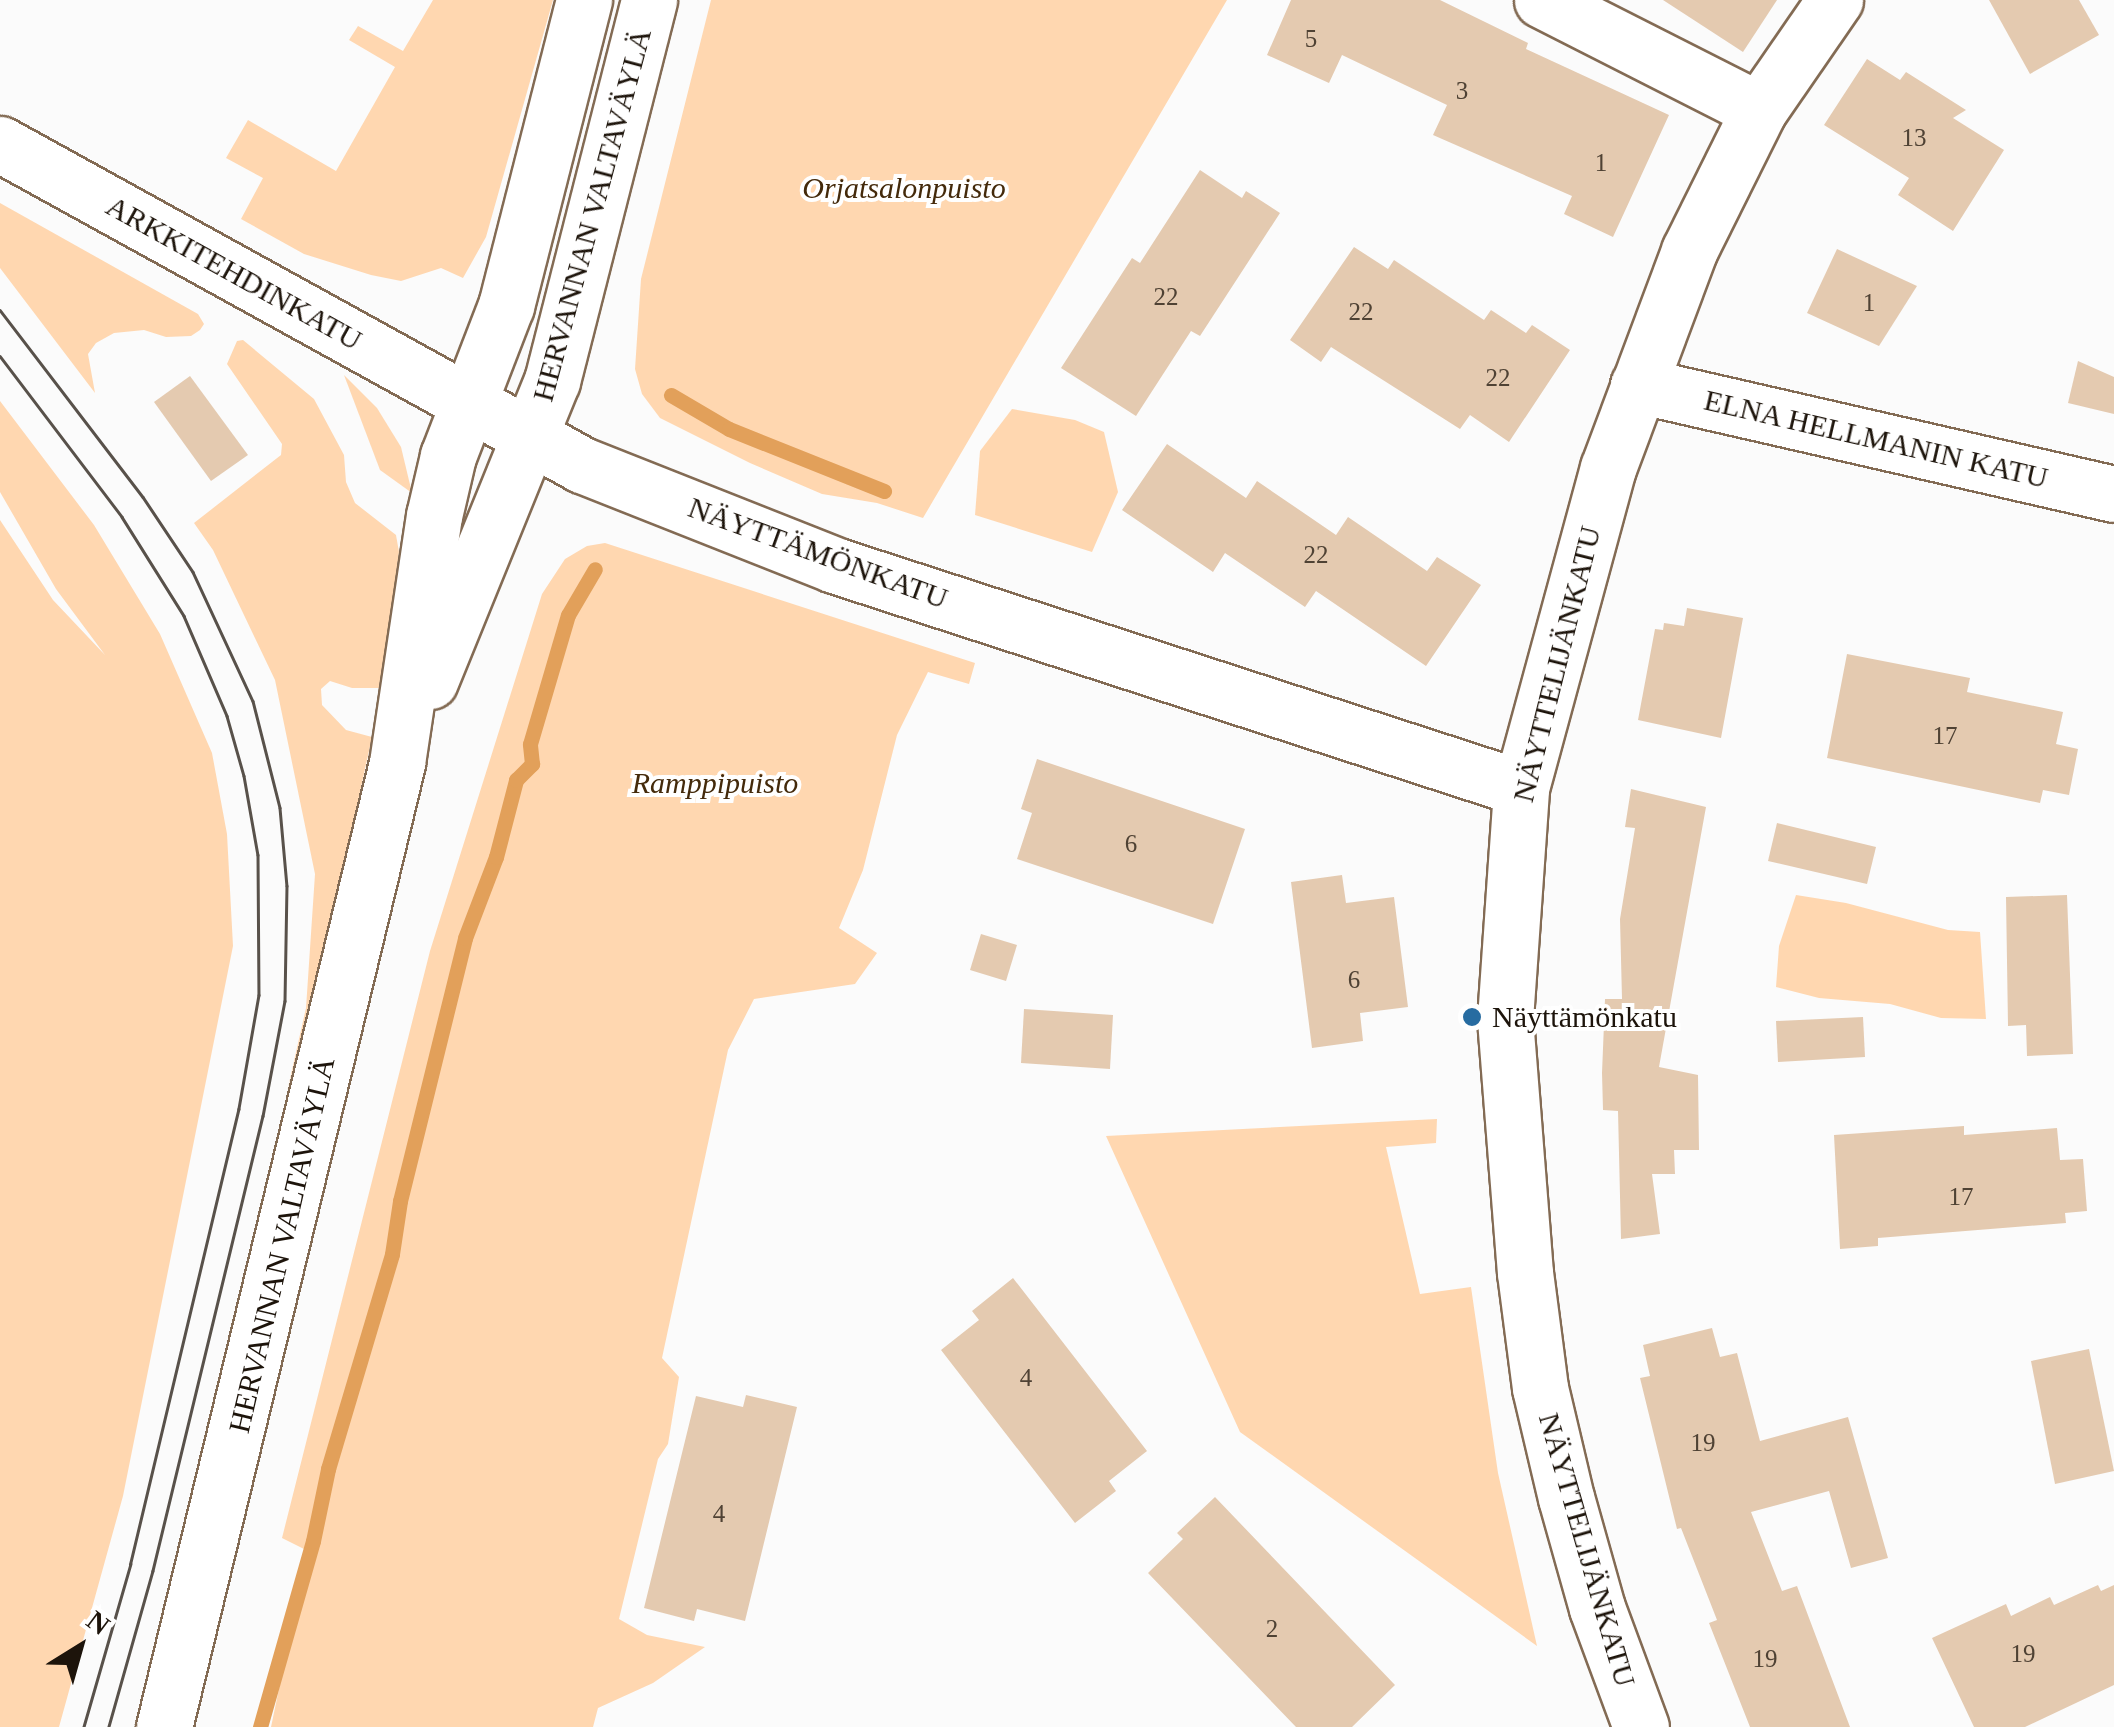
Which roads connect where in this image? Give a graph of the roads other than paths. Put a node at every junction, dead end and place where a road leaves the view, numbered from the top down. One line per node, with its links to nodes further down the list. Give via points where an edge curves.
1 (584, 0): 8 (street, HERVANNAN VALTAVÄYLÄ, via 506,306)
2 (648, 0): 9 (street, HERVANNAN VALTAVÄYLÄ, via 552,382)
3 (1542, 0): 5 (street)
4 (1836, 0): 5 (street, NÄYTTELIJÄNKATU)
5 (1759, 110): 7 (street, NÄYTTELIJÄNKATU, via 1690,250)
6 (0, 144): 8 (street, ARKKITEHDINKATU)
7 (1638, 384): 10 (street, ELNA HELLMANIN KATU); 12 (street, NÄYTTELIJÄNKATU, via 1579,565)
8 (468, 403): 9 (street, NÄYTTÄMÖNKATU); 11 (street, HERVANNAN VALTAVÄYLÄ, via 434,516)
9 (530, 437): 11 (street, HERVANNAN VALTAVÄYLÄ); 12 (street, NÄYTTÄMÖNKATU, via 582,466 834,565)
10 (2114, 494)
11 (397, 763): 13 (street, HERVANNAN VALTAVÄYLÄ)
12 (1522, 788): 14 (street, NÄYTTELIJÄNKATU, via 1505,1019 1540,1388 1597,1608)
13 (164, 1727)
14 (1641, 1727)

